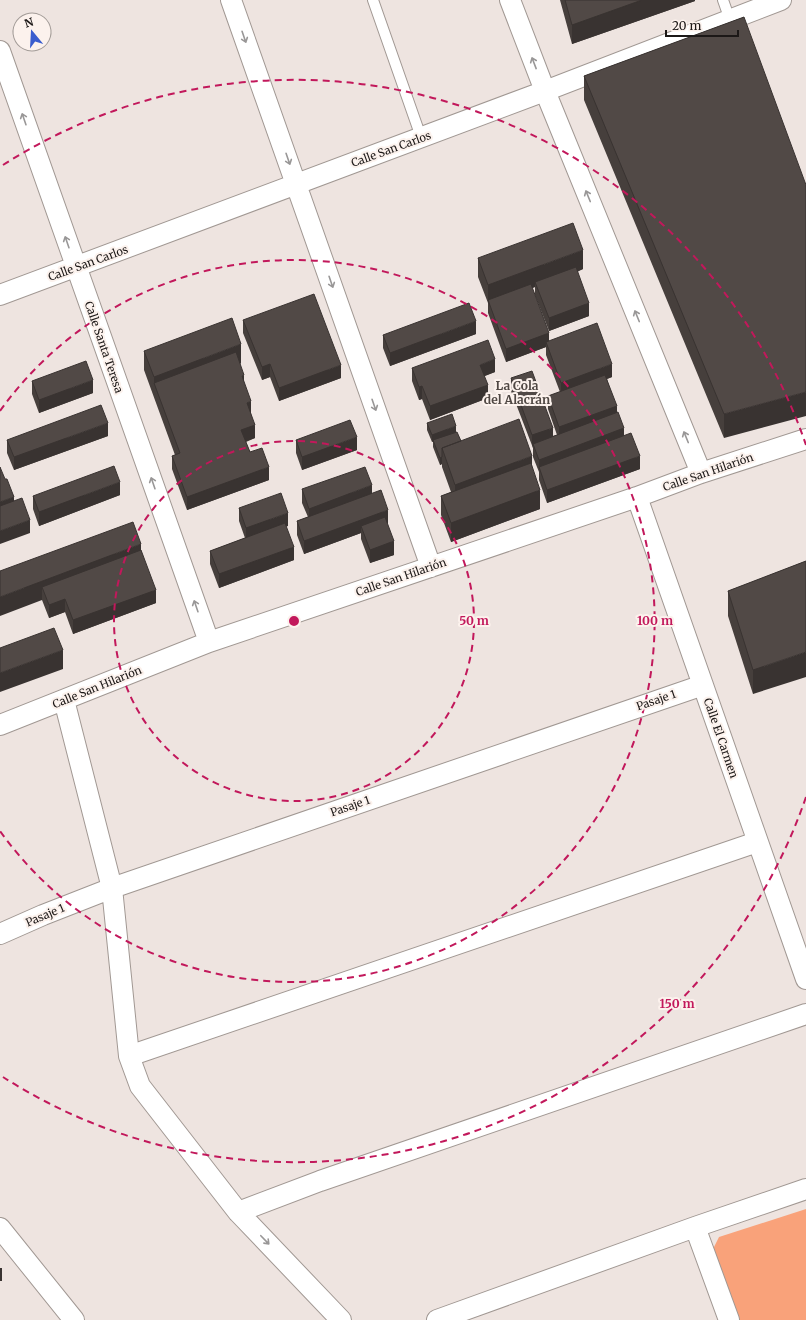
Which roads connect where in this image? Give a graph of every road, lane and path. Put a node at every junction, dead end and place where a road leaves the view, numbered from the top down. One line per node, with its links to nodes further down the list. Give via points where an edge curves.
1 (231, 0): 10 (street, one-way to 10)
2 (373, 0): 9 (lane)
3 (510, 0): 8 (street, one-way to 3)
4 (723, 0): 6 (lane)
5 (770, 2): 6 (street, Calle San Carlos)
6 (730, 20): 8 (street, Calle San Carlos, via 643,60)
7 (0, 51): 11 (street, Calle Santa Teresa, one-way to 7)
8 (545, 91): 9 (street, Calle San Carlos); 14 (street, one-way to 8)
9 (421, 138): 10 (street, Calle San Carlos)
10 (296, 184): 11 (street, Calle San Carlos); 16 (street, one-way to 16)
11 (76, 267): 12 (street, Calle San Carlos); 17 (street, Calle Santa Teresa, one-way to 11)
12 (0, 295)
13 (806, 438): 14 (street, Calle San Hilarión)
14 (701, 473): 15 (street, Calle San Hilarión)
15 (637, 496): 16 (street, Calle San Hilarión); 18 (street, Calle El Carmen)
16 (431, 567): 17 (street, Calle San Hilarión)
17 (209, 642): 19 (street, Calle San Hilarión)
18 (703, 685): 21 (street, Calle El Carmen); 22 (street, Pasaje 1)
19 (64, 700): 20 (street, Calle San Hilarión); 22 (street)
20 (0, 725)
21 (757, 842): 24 (street, Calle El Carmen); 26 (street)
22 (112, 888): 23 (street, Pasaje 1); 26 (street)
23 (0, 934)
24 (806, 979)
25 (806, 1014): 28 (street, via 320,1181)
26 (129, 1056): 28 (street, via 140,1086)
27 (806, 1189): 29 (street)
28 (238, 1212): 32 (street, one-way to 32)
29 (695, 1227): 33 (street); 34 (street)
30 (0, 1228): 31 (street)
31 (74, 1320)
32 (341, 1320)
33 (437, 1320)
34 (729, 1320)

